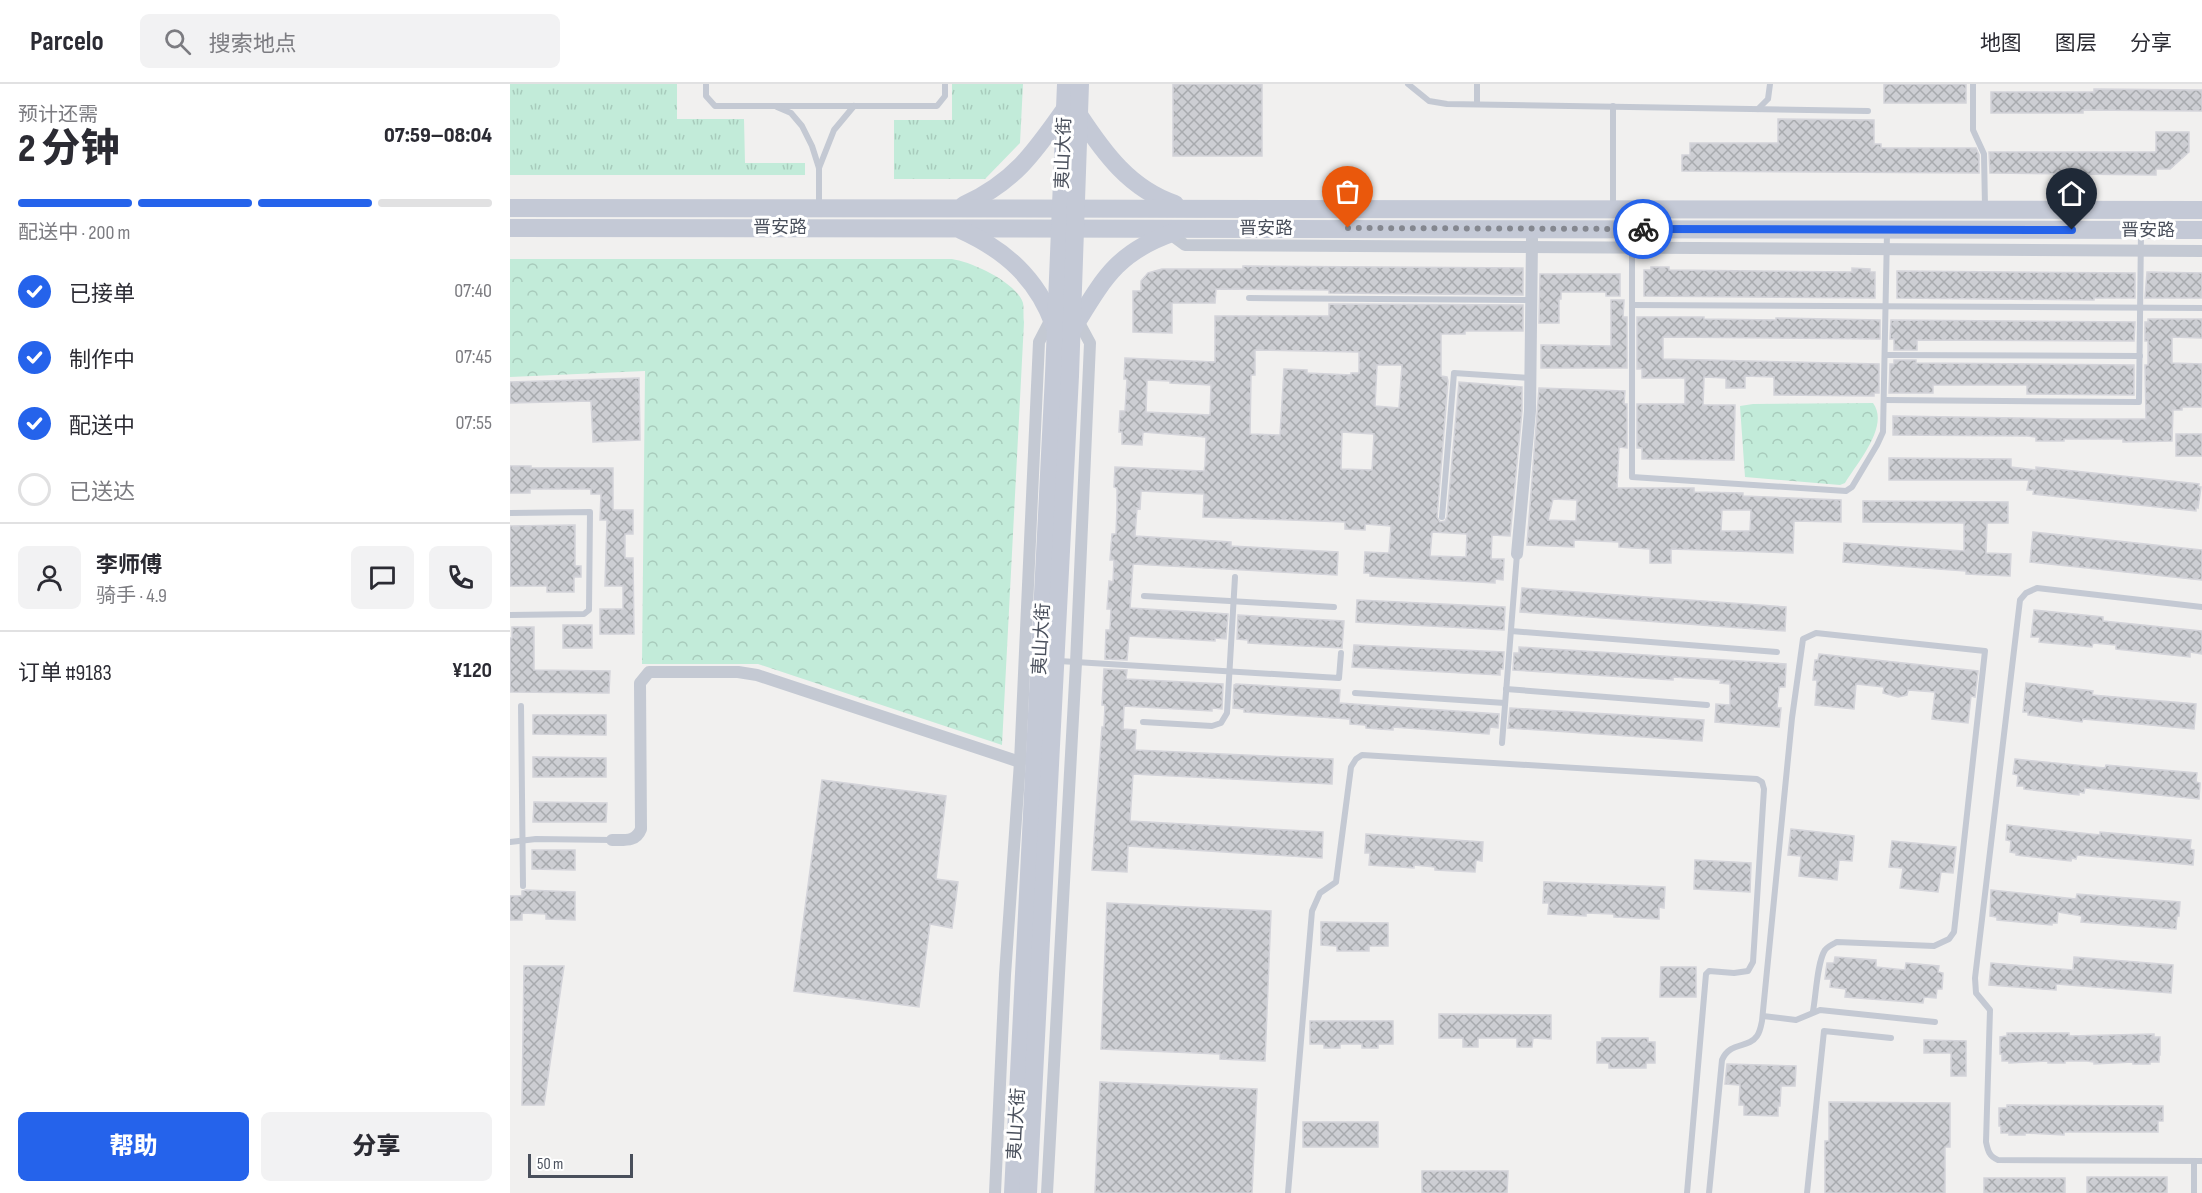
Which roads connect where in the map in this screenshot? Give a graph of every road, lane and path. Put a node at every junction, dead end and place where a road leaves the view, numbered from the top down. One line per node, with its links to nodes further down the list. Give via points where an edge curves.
1 (706, 84): 10 (lane, via 706,96 715,106)
2 (945, 84): 11 (lane, via 945,96 938,106)
3 (1066, 84): 15 (main road, 夷山大街)
4 (1080, 84): 15 (main road, 夷山大街)
5 (1408, 84): 9 (lane, via 1429,100)
6 (1477, 84): 9 (lane)
7 (1770, 84): 13 (lane, via 1768,99)
8 (1972, 84): 23 (lane, via 1972,130 1986,164)
9 (1477, 104): 12 (lane)
10 (774, 106): 11 (lane); 16 (lane, via 791,113 802,126)
11 (854, 106): 16 (lane, via 834,130)
12 (1613, 106): 13 (lane); 22 (lane)
13 (1757, 109): 14 (lane)
14 (1868, 111)
15 (1072, 112): 18 (main road, via 1020,169 987,194); 20 (main road, 夷山大街); 21 (main road, via 1119,170 1153,194)
16 (819, 168): 17 (lane)
17 (819, 207): 18 (main road, 晋安路); 19 (main road, 晋安路)
18 (959, 207): 20 (main road, 晋安路)
19 (510, 208)
20 (1068, 208): 21 (main road, 晋安路); 27 (main road, 夷山大街)
21 (1185, 208): 22 (main road, 晋安路)
22 (1613, 209): 23 (main road, 晋安路)
23 (1985, 210): 24 (main road, 晋安路)
24 (2202, 210)
25 (510, 228): 26 (main road, 晋安路)
26 (957, 228): 27 (main road, 晋安路); 44 (main road, via 1007,256)
27 (1067, 228): 29 (main road, 晋安路); 44 (main road, 夷山大街)
28 (1632, 229): 30 (main road, 晋安路); 33 (main road, 晋安路); 34 (lane)
29 (1173, 230): 33 (main road, 晋安路); 44 (main road, via 1121,260)
30 (1887, 230): 31 (main road, 晋安路); 35 (lane)
31 (2141, 230): 32 (main road, 晋安路); 36 (lane)
32 (2202, 230)
33 (1532, 238): 34 (street); 39 (street)
34 (1632, 248): 35 (street); 40 (lane)
35 (1887, 249): 36 (street); 41 (lane)
36 (2141, 251): 37 (street); 42 (lane)
37 (2202, 252)
38 (1249, 298): 39 (lane)
39 (1532, 300): 47 (street)
40 (1632, 305): 41 (lane); 48 (lane, via 1632,477 1845,491 1852,487 1877,446 1883,432)
41 (1886, 306): 42 (lane); 45 (lane)
42 (2140, 308): 43 (lane); 46 (lane)
43 (2202, 308)
44 (1064, 320): 61 (main road, 夷山大街); 62 (street, via 1090,343); 71 (street, via 1039,342); 83 (main road, 夷山大街)
45 (1885, 355): 46 (lane); 48 (lane)
46 (2140, 356): 48 (lane, via 2139,402)
47 (1532, 378): 50 (lane, via 1454,373); 51 (street)
48 (1885, 400)
49 (510, 513): 57 (lane, via 590,512 589,610 584,614)
50 (1442, 517)
51 (1517, 554): 58 (lane)
52 (1235, 577): 54 (lane)
53 (1144, 596): 54 (lane)
54 (1234, 601): 55 (lane); 63 (lane)
55 (1334, 607)
56 (2202, 607): 80 (lane, via 2037,588 2020,600 1975,978 1976,993 1990,1010 1986,1142 1993,1158)
57 (510, 615)
58 (1511, 631): 59 (lane); 64 (lane)
59 (1777, 652)
60 (1341, 653): 63 (lane, via 1339,678)
61 (1055, 661): 62 (lane); 84 (main road, 夷山大街)
62 (1076, 663): 63 (lane); 85 (street)
63 (1230, 672): 69 (lane, via 1227,713 1221,723 1212,726)
64 (1506, 689): 66 (lane); 68 (lane)
65 (1355, 693): 66 (lane)
66 (1505, 703): 70 (lane)
67 (521, 705): 72 (lane)
68 (1707, 705)
69 (1143, 722)
70 (1502, 743)
71 (1020, 762): 73 (street, via 757,675 650,672 640,683 641,829 629,840); 82 (street)
72 (522, 840): 73 (lane); 74 (lane); 75 (lane)
73 (612, 840)
74 (510, 842)
75 (523, 886)
76 (1813, 1011): 77 (lane, via 1796,1020); 77 (lane, via 1821,960 1830,945 1837,942 1934,946 1954,932 1985,651 1816,633 1803,639); 78 (lane)
77 (1763, 1016): 88 (lane, via 1756,1037 1725,1052 1722,1060)
78 (1935, 1022)
79 (1891, 1038): 89 (lane, via 1824,1031)
80 (2194, 1161): 81 (lane); 90 (lane)
81 (2202, 1161)
82 (994, 1193)
83 (1013, 1193)
84 (1028, 1193)
85 (1047, 1193)
86 (1288, 1193): 87 (lane, via 1312,911 1320,893 1335,882 1351,767 1362,755 1762,782 1753,962 1748,971 1706,974)
87 (1688, 1193)
88 (1709, 1193)
89 (1807, 1193)
90 (2194, 1193)

